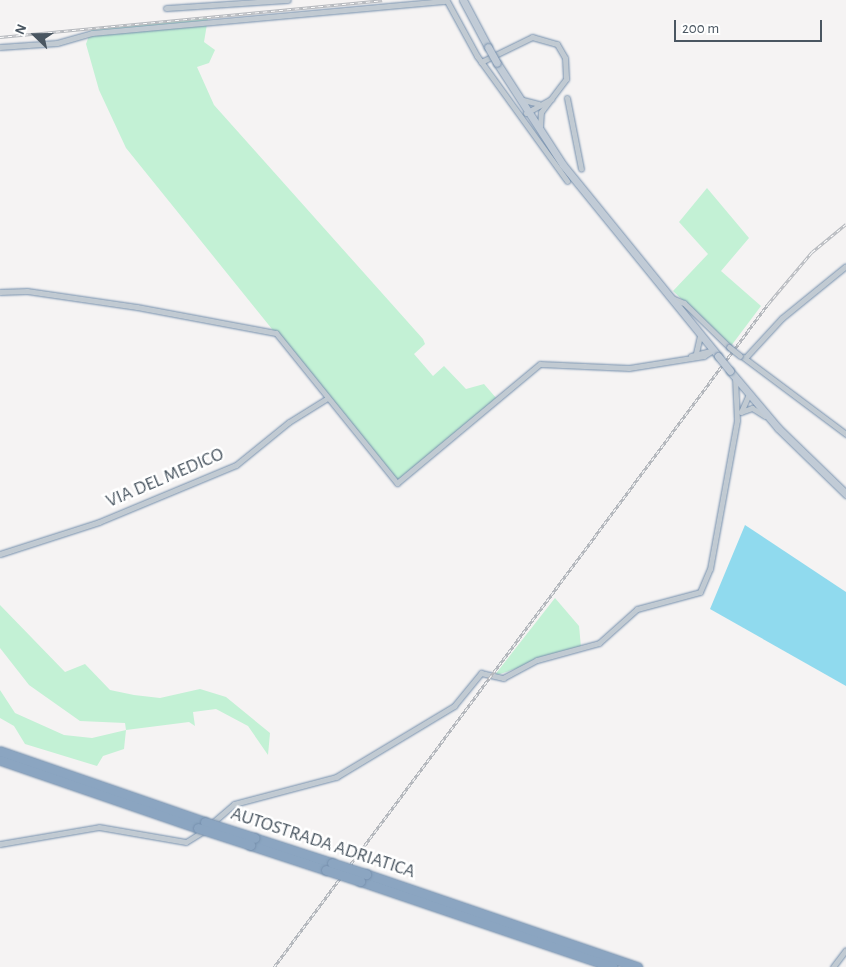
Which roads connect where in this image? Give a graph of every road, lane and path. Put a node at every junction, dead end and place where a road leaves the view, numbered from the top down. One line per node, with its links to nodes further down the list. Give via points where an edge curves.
1 (288, 0): 4 (street)
2 (443, 0): 5 (street, via 92,33 57,42); 6 (street)
3 (463, 2): 7 (main road, bridge)
4 (166, 8)
5 (0, 47)
6 (481, 62): 8 (street, via 526,39 548,39 560,47 566,63 566,79); 15 (street)
7 (503, 73): 10 (street, via 524,100); 12 (main road)
8 (556, 96): 10 (street); 11 (street)
9 (568, 98): 14 (street)
10 (539, 104): 12 (street)
11 (546, 106): 12 (street); 13 (street, via 539,122)
12 (526, 113): 13 (main road)
13 (549, 146): 18 (main road)
14 (581, 169)
15 (567, 181)
16 (846, 266): 22 (street, via 782,318)
17 (0, 292): 25 (street, via 27,291 276,333)
18 (672, 298): 19 (main road); 22 (street, bridge, via 684,303 729,347)
19 (700, 333): 20 (main road); 21 (street, via 700,345)
20 (716, 353): 21 (street); 23 (main road, bridge)
21 (691, 356): 25 (street, via 629,368 540,364 399,483 389,478)
22 (743, 356): 28 (street)
23 (733, 373): 24 (main road); 26 (street)
24 (749, 394): 26 (street); 27 (main road)
25 (326, 399): 30 (street, VIA DEL MEDICO, via 224,471 99,522)
26 (740, 409): 27 (street, via 752,408); 34 (street, via 710,570 700,592 643,606 599,643 537,660 503,678 481,673 454,706 336,776 234,804 190,841 99,827)
27 (771, 419): 29 (main road)
28 (846, 434)
29 (846, 494)
30 (0, 554)
31 (0, 751): 33 (highway, AUTOSTRADA ADRIATICA)
32 (0, 760): 33 (highway, AUTOSTRADA ADRIATICA)
33 (202, 825): 36 (highway, AUTOSTRADA ADRIATICA, bridge)
34 (0, 844)
35 (846, 950): 38 (street)
36 (611, 963): 37 (highway, AUTOSTRADA ADRIATICA)
37 (636, 967)
38 (833, 967)

